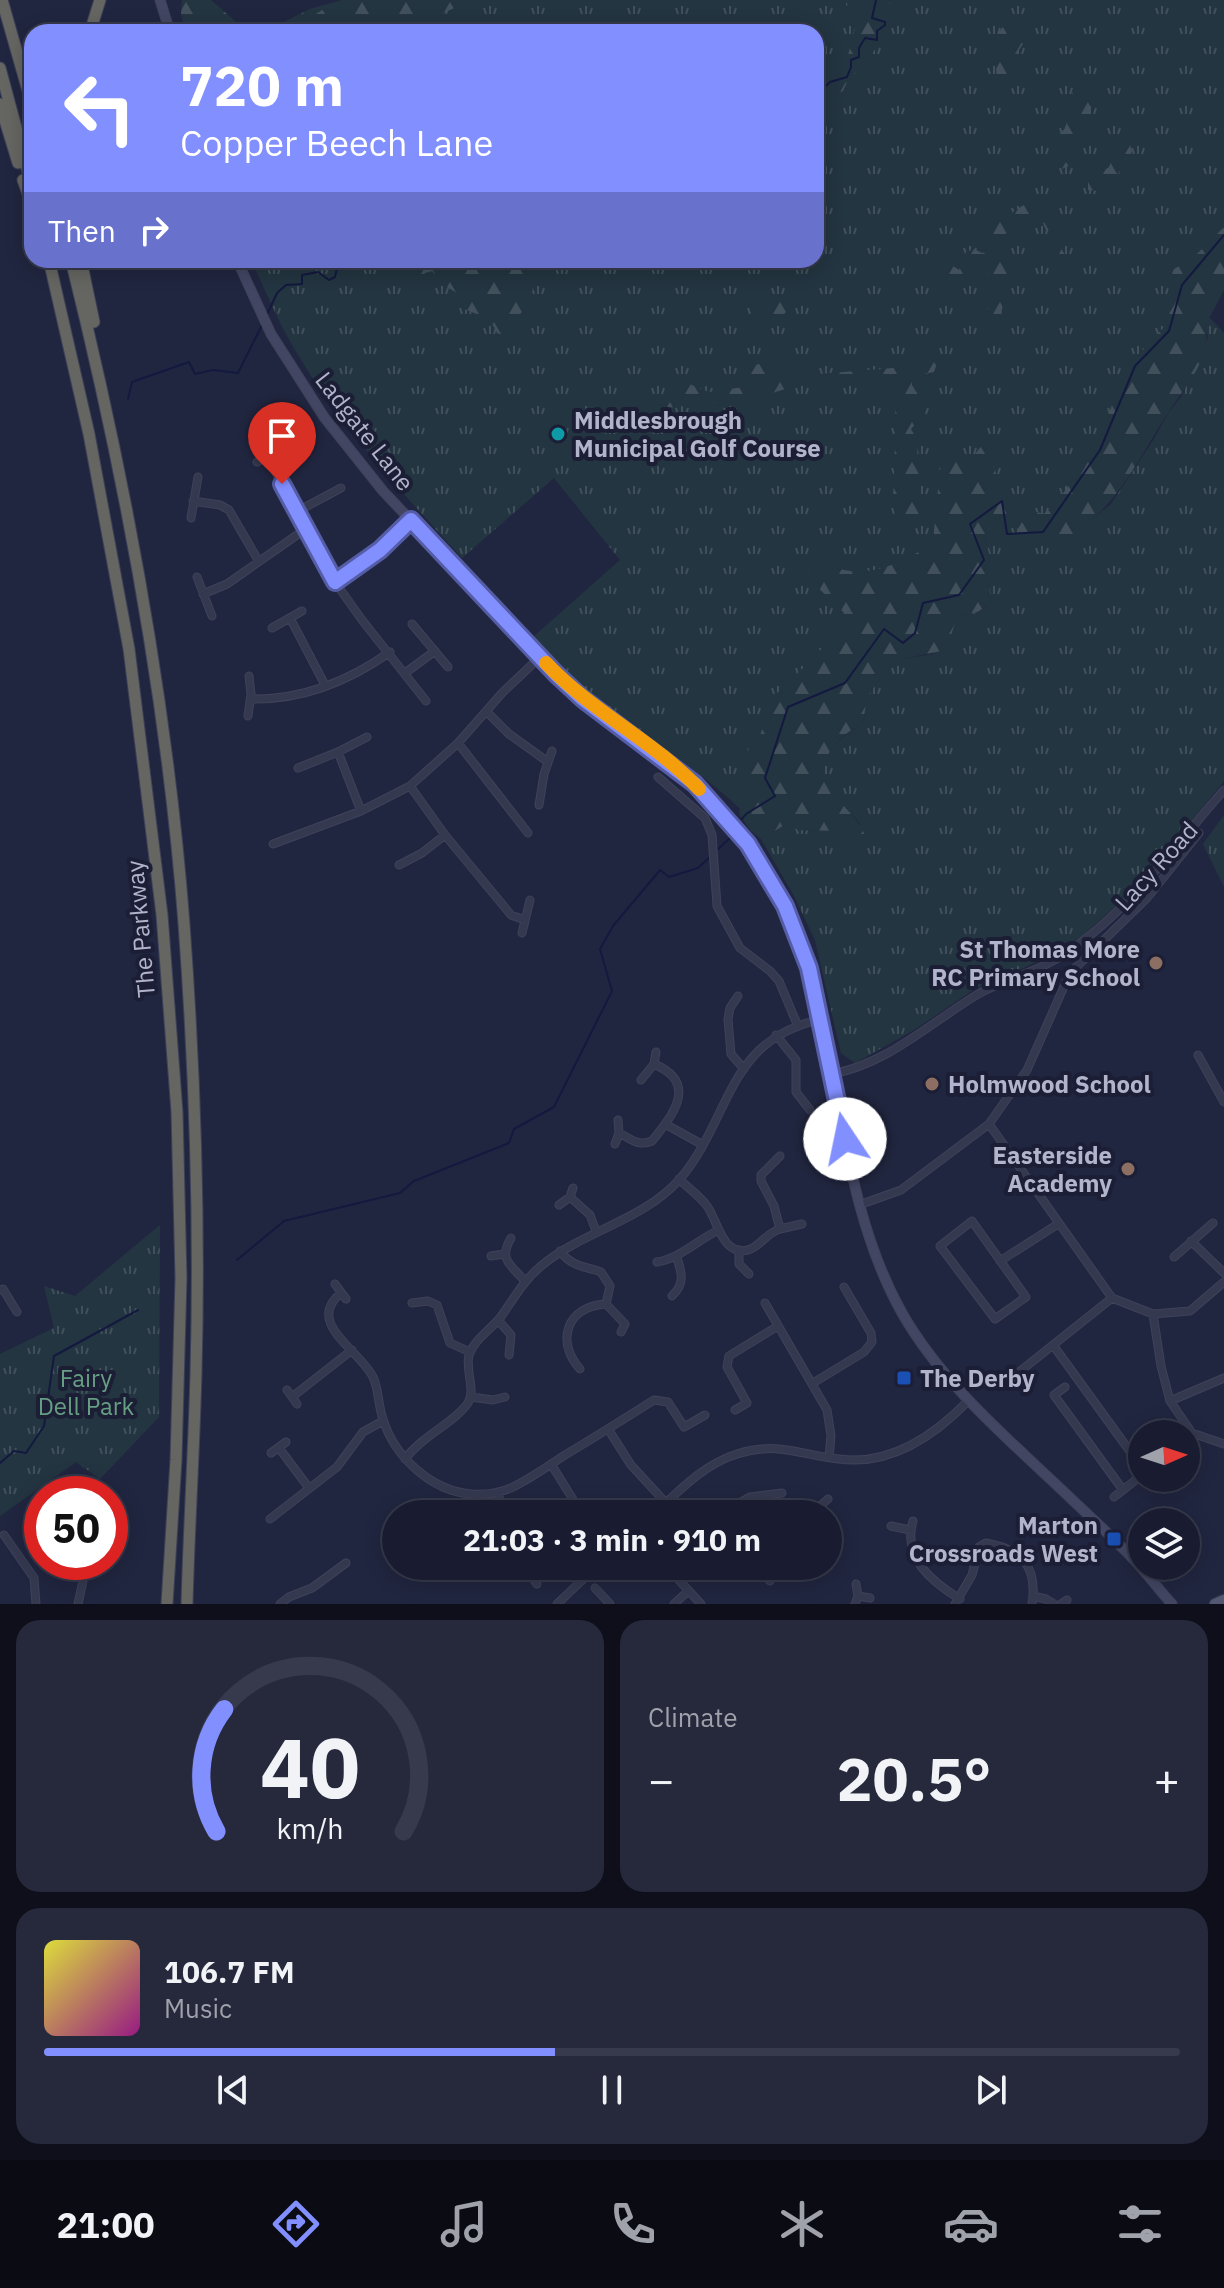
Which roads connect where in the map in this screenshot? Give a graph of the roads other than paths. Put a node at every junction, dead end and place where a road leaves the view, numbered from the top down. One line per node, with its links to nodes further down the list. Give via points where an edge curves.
1 (2, 0): 7 (highway)
2 (100, 0): 4 (highway)
3 (162, 1): 5 (main road)
4 (92, 24)
5 (168, 24)
6 (0, 68): 9 (highway)
7 (24, 77)
8 (0, 104): 10 (highway)
9 (24, 157)
10 (24, 180)
11 (51, 268): 197 (highway, The Parkway, via 89,434 129,649 162,915 177,1112 181,1278)
12 (73, 268): 15 (highway, The Parkway)
13 (83, 268): 15 (highway, via 98,339)
14 (241, 268): 24 (main road, Ladgate Lane, via 271,334 324,417)
15 (100, 386): 198 (highway, The Parkway, via 149,644 184,923 197,1279)
16 (280, 449): 17 (street)
17 (267, 456): 18 (street); 22 (street)
18 (257, 462)
19 (198, 477): 21 (street)
20 (341, 488): 22 (street)
21 (193, 501): 23 (street); 26 (street, via 229,510)
22 (298, 511): 25 (street)
23 (191, 518)
24 (411, 520): 28 (street); 37 (main road, Ladgate Lane)
25 (307, 528): 26 (street); 28 (street)
26 (258, 560): 29 (street, via 227,584)
27 (197, 577): 29 (street)
28 (335, 582): 36 (street)
29 (203, 594): 31 (street)
30 (302, 611): 32 (street)
31 (212, 616)
32 (290, 618): 34 (street); 41 (street)
33 (412, 624): 35 (street)
34 (272, 628)
35 (435, 651): 38 (street); 39 (street)
36 (390, 652): 39 (street); 41 (street)
37 (540, 657): 44 (street); 68 (main road, Ladgate Lane, via 583,699 695,784 748,844 785,906)
38 (448, 667)
39 (405, 673): 43 (street)
40 (249, 676): 42 (street)
41 (325, 685): 42 (street, via 297,696)
42 (251, 699): 45 (street)
43 (426, 701)
44 (486, 711): 47 (street); 50 (street)
45 (248, 716)
46 (367, 737): 49 (street)
47 (458, 743): 53 (street); 57 (street)
48 (552, 751): 50 (street)
49 (338, 752): 51 (street); 56 (street)
50 (548, 762): 55 (street)
51 (298, 768)
52 (658, 777): 69 (street, via 705,818 712,835 717,906 740,948 779,981)
53 (410, 786): 56 (street); 59 (street)
54 (1224, 790): 75 (street, Lacy Road, via 1130,898 1058,958 976,995 862,1067)
55 (539, 805)
56 (361, 811): 60 (street)
57 (528, 833)
58 (1199, 833): 81 (street, via 1147,898 1070,973 1027,1070)
59 (445, 835): 61 (street); 63 (street, via 511,915)
60 (273, 844)
61 (399, 865)
62 (530, 900): 63 (street)
63 (525, 920): 64 (street)
64 (522, 933)
65 (738, 996): 67 (street)
66 (721, 1004): 67 (street)
67 (730, 1008): 74 (street, via 731,1054)
68 (822, 1019): 69 (street); 75 (main road, Ladgate Lane)
69 (797, 1024): 70 (street)
70 (776, 1035): 74 (street); 78 (street, via 796,1060 796,1092)
71 (656, 1052): 73 (street)
72 (1198, 1055): 77 (street)
73 (654, 1064): 76 (street); 80 (street, via 679,1088 677,1108)
74 (744, 1069): 84 (street)
75 (832, 1074): 88 (main road, Ladgate Lane)
76 (641, 1080)
77 (1224, 1102)
78 (810, 1110)
79 (618, 1120): 82 (street)
80 (665, 1124): 82 (street, via 652,1141 641,1144); 84 (street)
81 (989, 1124): 88 (street, via 901,1190); 91 (street)
82 (619, 1133): 83 (street)
83 (615, 1144)
84 (703, 1145): 86 (street)
85 (780, 1156): 92 (street, via 764,1170 761,1181)
86 (679, 1179): 93 (street, via 706,1205); 94 (street, via 634,1215)
87 (559, 1205): 94 (street, via 571,1193)
88 (859, 1205): 138 (main road, Ladgate Lane, via 901,1311)
89 (1213, 1223): 96 (street)
90 (802, 1224): 92 (street)
91 (1058, 1224): 103 (street); 114 (street)
92 (780, 1229): 97 (street)
93 (719, 1230): 97 (street); 102 (street)
94 (596, 1231): 98 (street)
95 (511, 1238): 99 (street)
96 (1191, 1241): 101 (street); 105 (street)
97 (739, 1250): 106 (street, via 739,1264)
98 (560, 1251): 107 (street); 118 (street, via 568,1262 606,1276)
99 (504, 1254): 100 (street); 107 (street)
100 (491, 1256)
101 (1174, 1257)
102 (677, 1258): 104 (street); 113 (street, via 682,1282)
103 (1000, 1261): 103 (street, via 972,1221 940,1246 995,1319 1026,1297)
104 (657, 1262)
105 (1224, 1273)
106 (749, 1274)
107 (525, 1281): 121 (street)
108 (1224, 1282): 120 (street, via 1190,1311)
109 (335, 1284): 125 (street, via 344,1296 331,1307 330,1321)
110 (844, 1287): 132 (street, via 872,1342)
111 (0, 1290): 119 (street)
112 (437, 1293): 115 (street)
113 (672, 1296)
114 (1112, 1298): 120 (street); 124 (street)
115 (433, 1301): 116 (street); 126 (street, via 450,1343)
116 (412, 1303)
117 (765, 1303): 123 (street)
118 (606, 1304): 122 (street, via 623,1328); 128 (street, via 591,1305 570,1324 566,1348)
119 (17, 1312)
120 (1153, 1314): 139 (street)
121 (498, 1320): 126 (street); 127 (street, via 516,1345)
122 (636, 1323)
123 (778, 1326): 132 (street); 140 (street, via 727,1360)
124 (1053, 1345): 133 (street); 154 (street)
125 (352, 1350): 135 (street); 146 (street, via 372,1375)
126 (470, 1352): 136 (street)
127 (509, 1355)
128 (571, 1359): 129 (street); 130 (street)
129 (562, 1364)
130 (580, 1369)
131 (1224, 1378): 139 (street)
132 (813, 1383): 155 (street, via 830,1423)
133 (1004, 1384)
134 (1065, 1387): 161 (street, via 1054,1395)
135 (292, 1397)
136 (471, 1397): 137 (street); 147 (street)
137 (505, 1397)
138 (968, 1401): 155 (street, via 952,1418 902,1450 868,1459); 204 (main road, Ladgate Lane, via 1114,1539)
139 (1170, 1401): 145 (street)
140 (747, 1403): 141 (street); 142 (street)
141 (735, 1410)
142 (752, 1412)
143 (705, 1415): 148 (street)
144 (432, 1418): 147 (street)
145 (1183, 1420)
146 (383, 1421): 156 (street); 160 (street, via 363,1432 337,1467)
147 (439, 1427): 156 (street)
148 (684, 1427): 149 (street, via 668,1402 659,1399); 151 (street)
149 (608, 1429): 157 (street); 169 (street)
150 (1200, 1436): 152 (street)
151 (690, 1437)
152 (1224, 1444)
153 (279, 1448): 160 (street)
154 (1128, 1449)
155 (829, 1457): 170 (street, via 787,1449 737,1454 708,1467)
156 (405, 1459): 162 (street, via 448,1490)
157 (551, 1464): 162 (street); 168 (street)
158 (767, 1483): 163 (street)
159 (1128, 1486): 161 (street)
160 (309, 1488): 174 (street)
161 (1123, 1490): 166 (street)
162 (498, 1492): 167 (street)
163 (768, 1493): 164 (street); 171 (street)
164 (782, 1493)
165 (813, 1497): 172 (street)
166 (1114, 1497)
167 (500, 1500)
168 (573, 1500)
169 (663, 1500)
170 (670, 1500)
171 (744, 1500)
172 (816, 1500)
173 (274, 1502): 174 (street)
174 (281, 1510): 175 (street)
175 (270, 1519)
176 (913, 1521): 178 (street)
177 (891, 1526): 178 (street)
178 (910, 1530): 194 (street, via 923,1572)
179 (4, 1535): 195 (street, via 34,1578)
180 (346, 1563): 199 (street)
181 (83, 1580): 196 (street)
182 (534, 1580): 185 (street)
183 (582, 1580): 200 (street)
184 (678, 1580): 188 (street)
185 (537, 1584)
186 (856, 1584): 190 (street)
187 (595, 1588): 193 (street)
188 (688, 1591): 201 (street); 202 (street)
189 (870, 1598): 190 (street)
190 (856, 1600)
191 (1032, 1600): 194 (street, via 1030,1571 1021,1556 986,1543 979,1547); 203 (street)
192 (1224, 1600): 205 (main road)
193 (604, 1602)
194 (958, 1602)
195 (36, 1604)
196 (78, 1604)
197 (167, 1604)
198 (187, 1604)
199 (280, 1604)
200 (557, 1604)
201 (674, 1604)
202 (701, 1604)
203 (1054, 1604)
204 (1172, 1604)
205 (1215, 1604)

